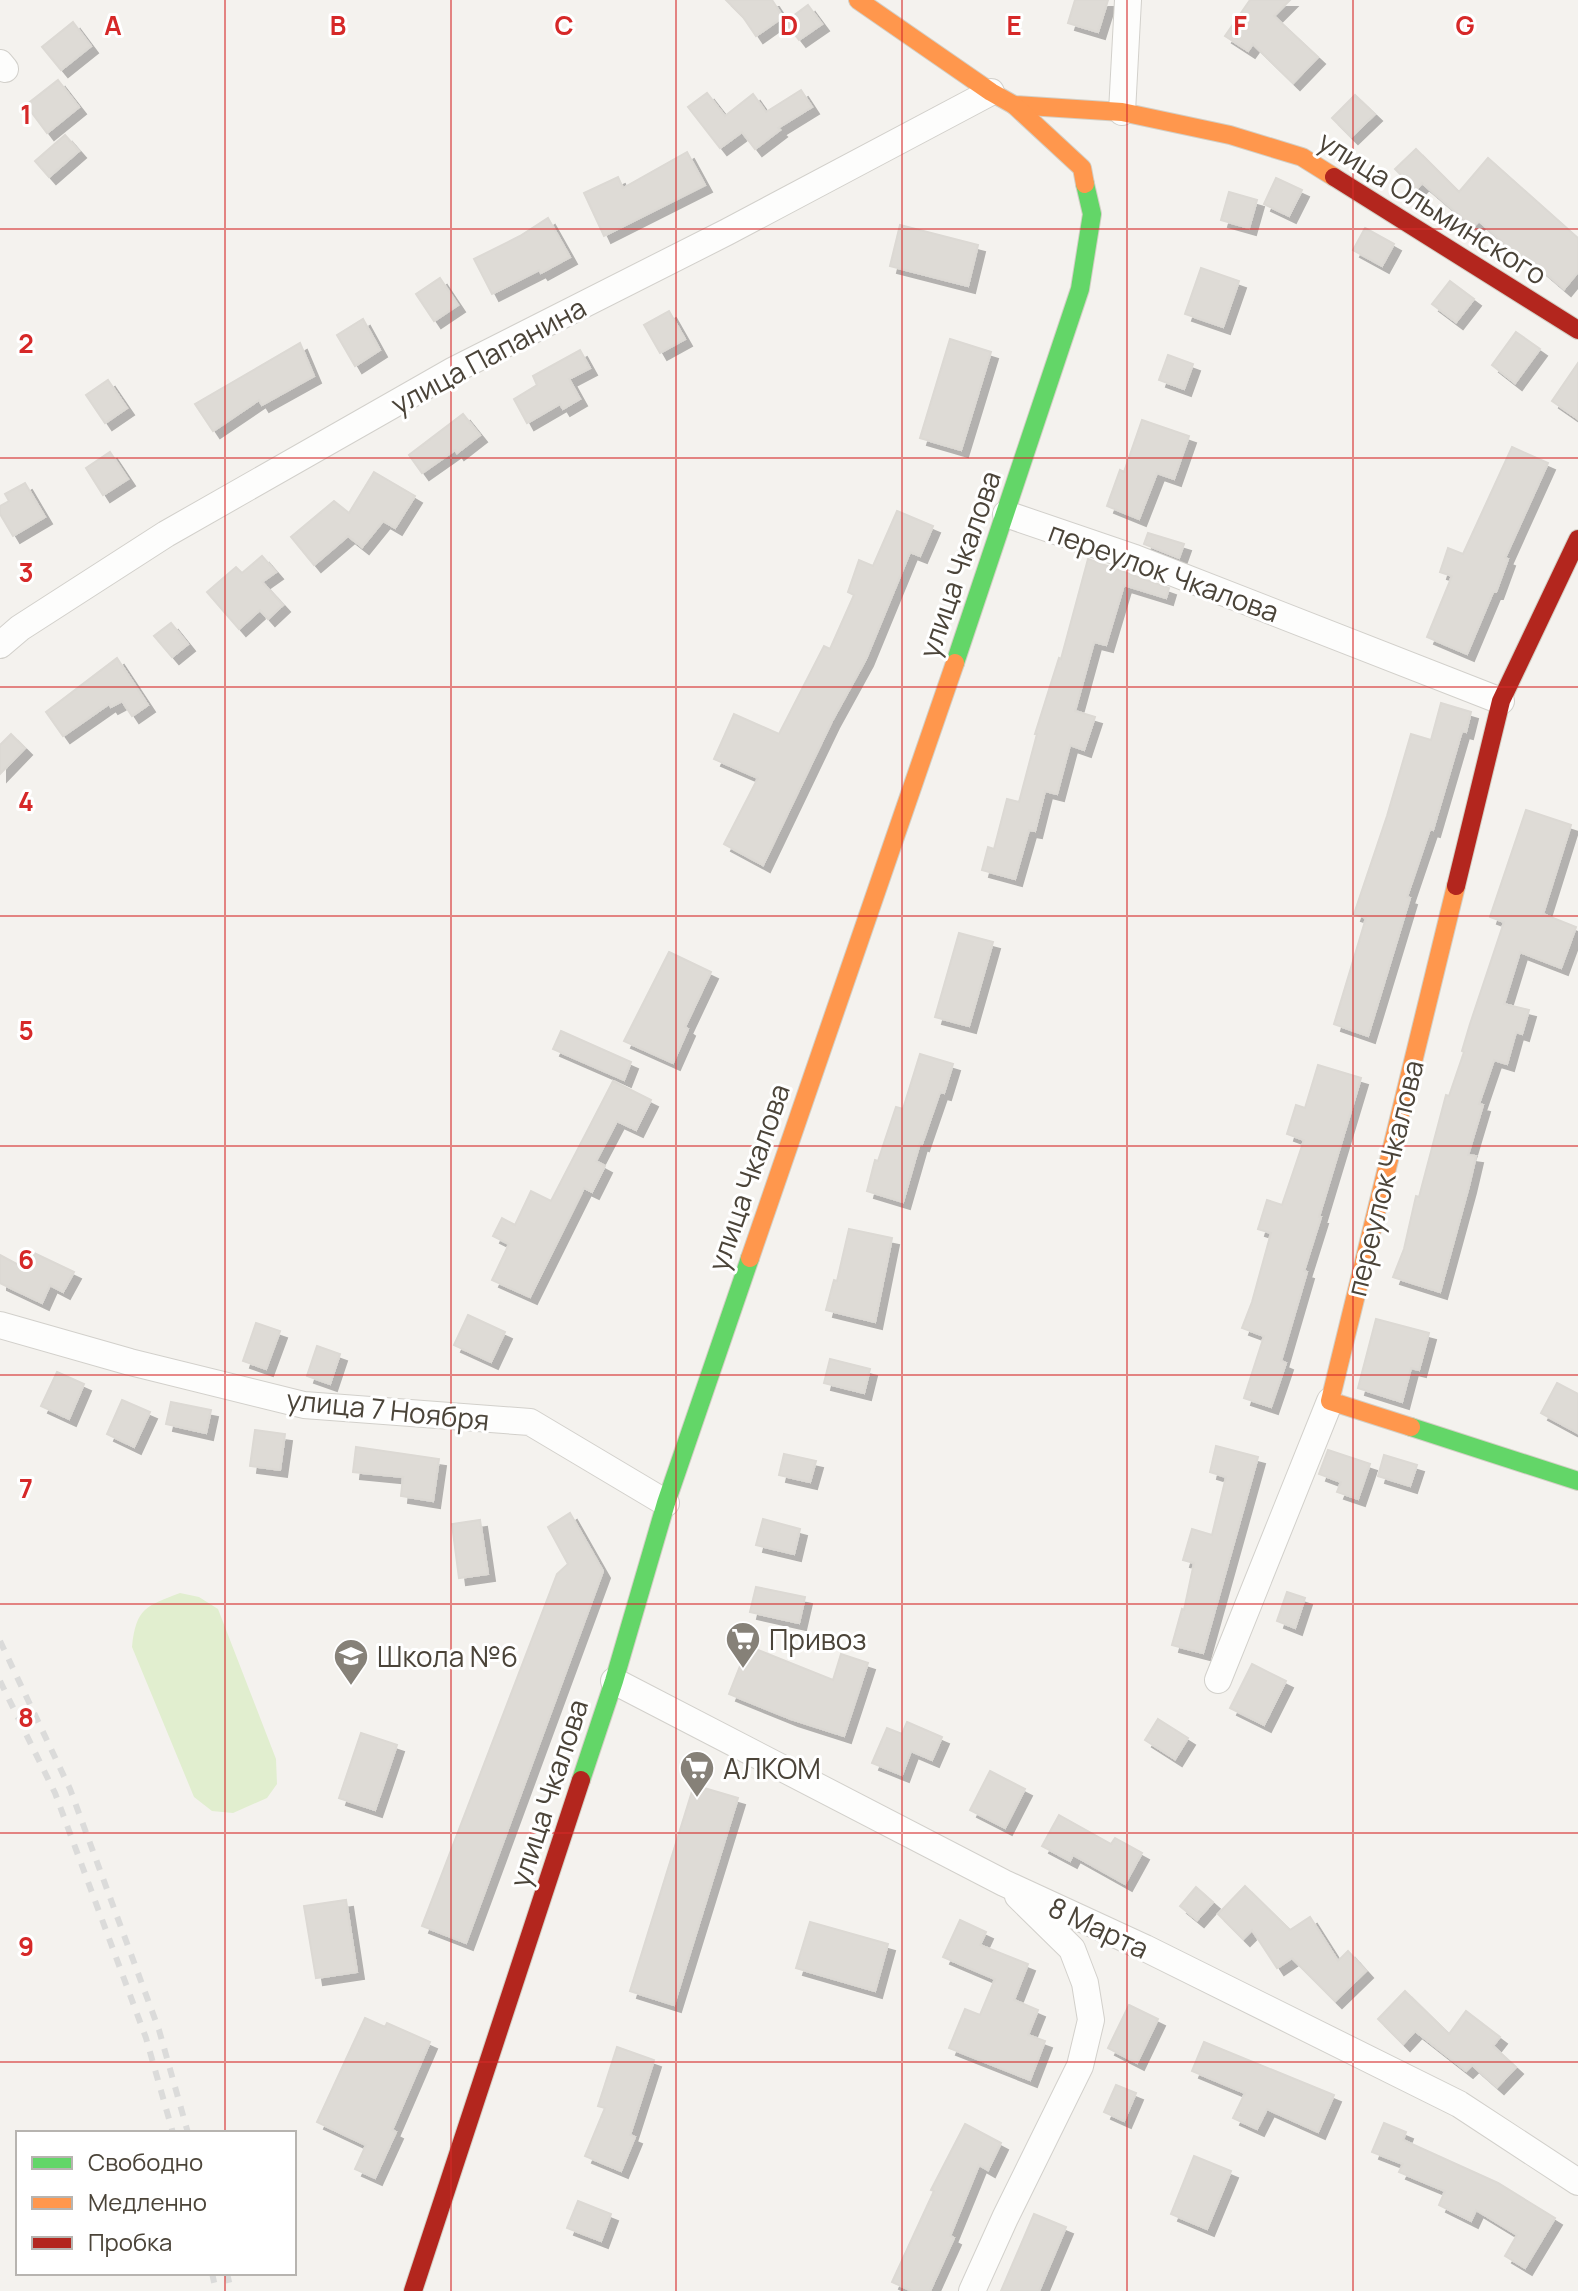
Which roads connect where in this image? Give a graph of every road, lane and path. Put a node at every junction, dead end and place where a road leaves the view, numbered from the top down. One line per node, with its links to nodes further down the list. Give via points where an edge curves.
1 (858, 0): 3 (street, улица Ольминского)
2 (1128, 0): 5 (street)
3 (991, 92): 4 (street, улица Ольминского); 9 (street, улица Папанина, via 454,370 166,534)
4 (1014, 105): 5 (street, улица Ольминского); 7 (street, улица Чкалова, via 1082,168 1092,214 1080,289)
5 (1122, 112): 6 (street, улица Ольминского, via 1302,157)
6 (1578, 330)
7 (1006, 514): 10 (street, переулок Чкалова, via 1148,563); 14 (street, улица Чкалова)
8 (1578, 539): 10 (street, переулок Чкалова)
9 (0, 645)
10 (1501, 701): 12 (street, переулок Чкалова)
11 (0, 1325): 14 (street, улица 7 Ноября, via 304,1405 530,1422)
12 (1330, 1401): 13 (street); 15 (street)
13 (1578, 1481)
14 (666, 1503): 16 (street, улица Чкалова)
15 (1218, 1680)
16 (614, 1681): 17 (street, 8 Марта); 19 (street, улица Чкалова)
17 (1004, 1883): 18 (street, 8 Марта, via 1459,2104); 20 (street, via 1072,1949 1091,2020 1080,2066)
18 (1578, 2182)
19 (413, 2291)
20 (972, 2291)

